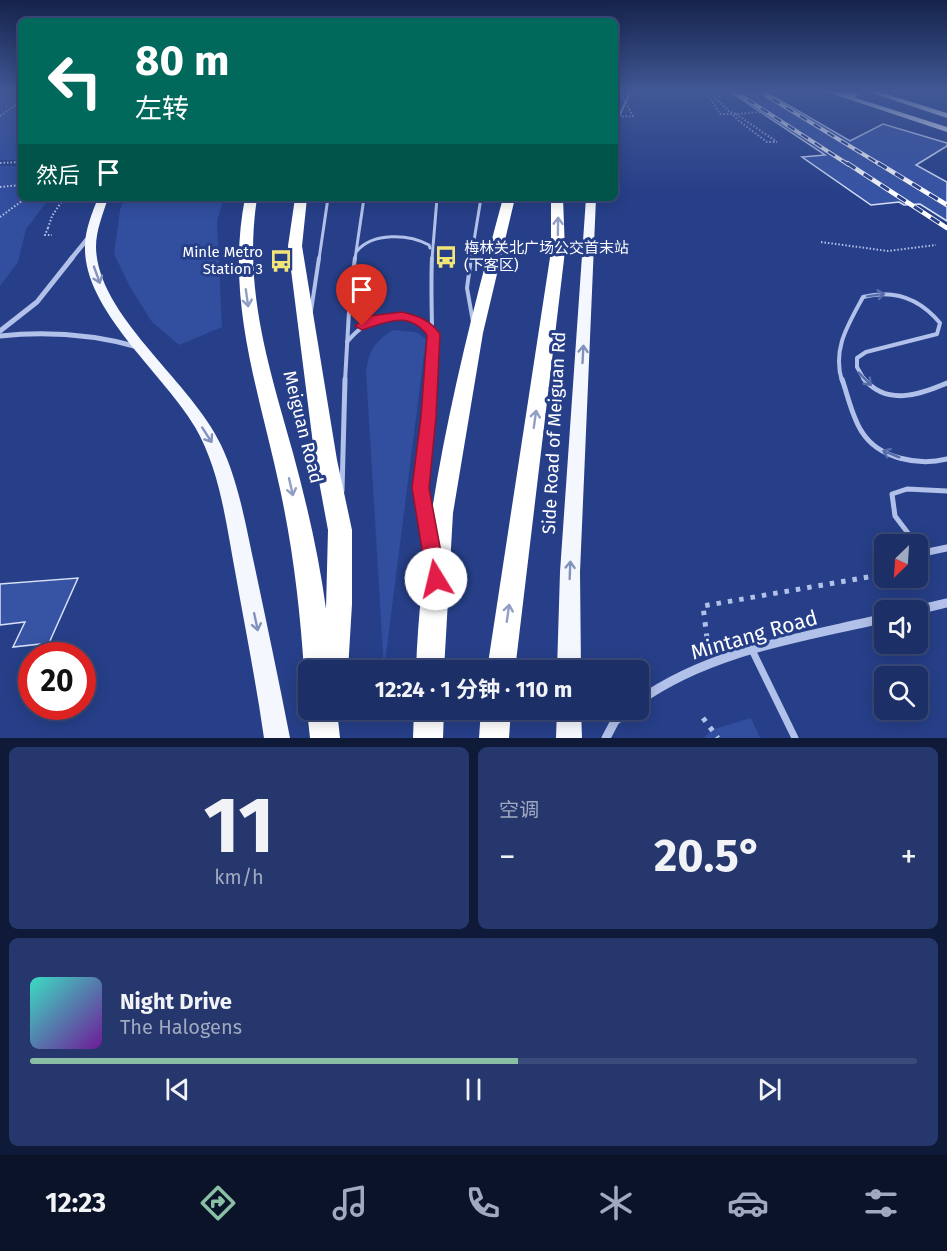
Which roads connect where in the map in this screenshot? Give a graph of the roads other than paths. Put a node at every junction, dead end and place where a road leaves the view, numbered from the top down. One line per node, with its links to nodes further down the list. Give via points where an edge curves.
1 (103, 201): 11 (main road)
2 (250, 201): 33 (highway, Meiguan Road, one-way to 33, via 243,247 244,279 257,359 300,528)
3 (301, 201): 18 (highway, via 295,246)
4 (328, 201): 18 (lane)
5 (364, 201): 12 (lane)
6 (437, 201): 13 (lane)
7 (481, 201): 15 (lane, via 467,288)
8 (508, 201): 15 (highway)
9 (557, 201): 36 (highway, one-way to 9, via 554,291)
10 (591, 201): 37 (main road, Side Road of Meiguan Rd, one-way to 10, via 570,572)
11 (93, 232): 14 (street, via 37,302); 20 (main road, one-way to 20, via 90,254 96,275 113,309)
12 (356, 252): 13 (lane, via 370,240 413,239 429,245); 19 (lane)
13 (432, 254): 16 (lane, via 430,316)
14 (0, 331)
15 (475, 333): 35 (highway, via 434,568)
16 (434, 334): 19 (lane, via 417,320 389,316 362,326); 26 (lane, via 421,488)
17 (0, 336): 20 (street, via 69,331)
18 (308, 340): 24 (highway)
19 (346, 344): 24 (lane)
20 (144, 349): 45 (main road, one-way to 45, via 181,395 212,443 226,482)
21 (947, 383): 22 (lane, one-way to 21, via 936,463 907,460 879,449 864,437 840,376 837,357 841,339 863,297 875,293 900,296 932,312 940,323 937,334 866,352 857,358 860,377 870,386 909,396)
22 (947, 459)
23 (947, 491): 25 (lane, via 907,489 892,494 894,514)
24 (340, 530): 34 (highway)
25 (909, 534)
26 (430, 545)
27 (947, 548): 28 (lane)
28 (928, 552)
29 (947, 603): 30 (street)
30 (928, 607)
31 (874, 621): 32 (street, Mintang Road)
32 (752, 650): 38 (street, Mintang Road, via 706,664); 52 (lane)
33 (317, 660)
34 (335, 660)
35 (430, 660)
36 (502, 660)
37 (569, 660)
38 (649, 693)
39 (323, 720): 46 (highway)
40 (331, 720): 47 (highway)
41 (429, 720): 48 (highway)
42 (495, 720): 49 (highway)
43 (569, 720): 50 (main road)
44 (616, 720): 51 (street)
45 (277, 738)
46 (325, 738)
47 (330, 738)
48 (428, 738)
49 (494, 738)
50 (569, 738)
51 (606, 738)
52 (795, 738)

